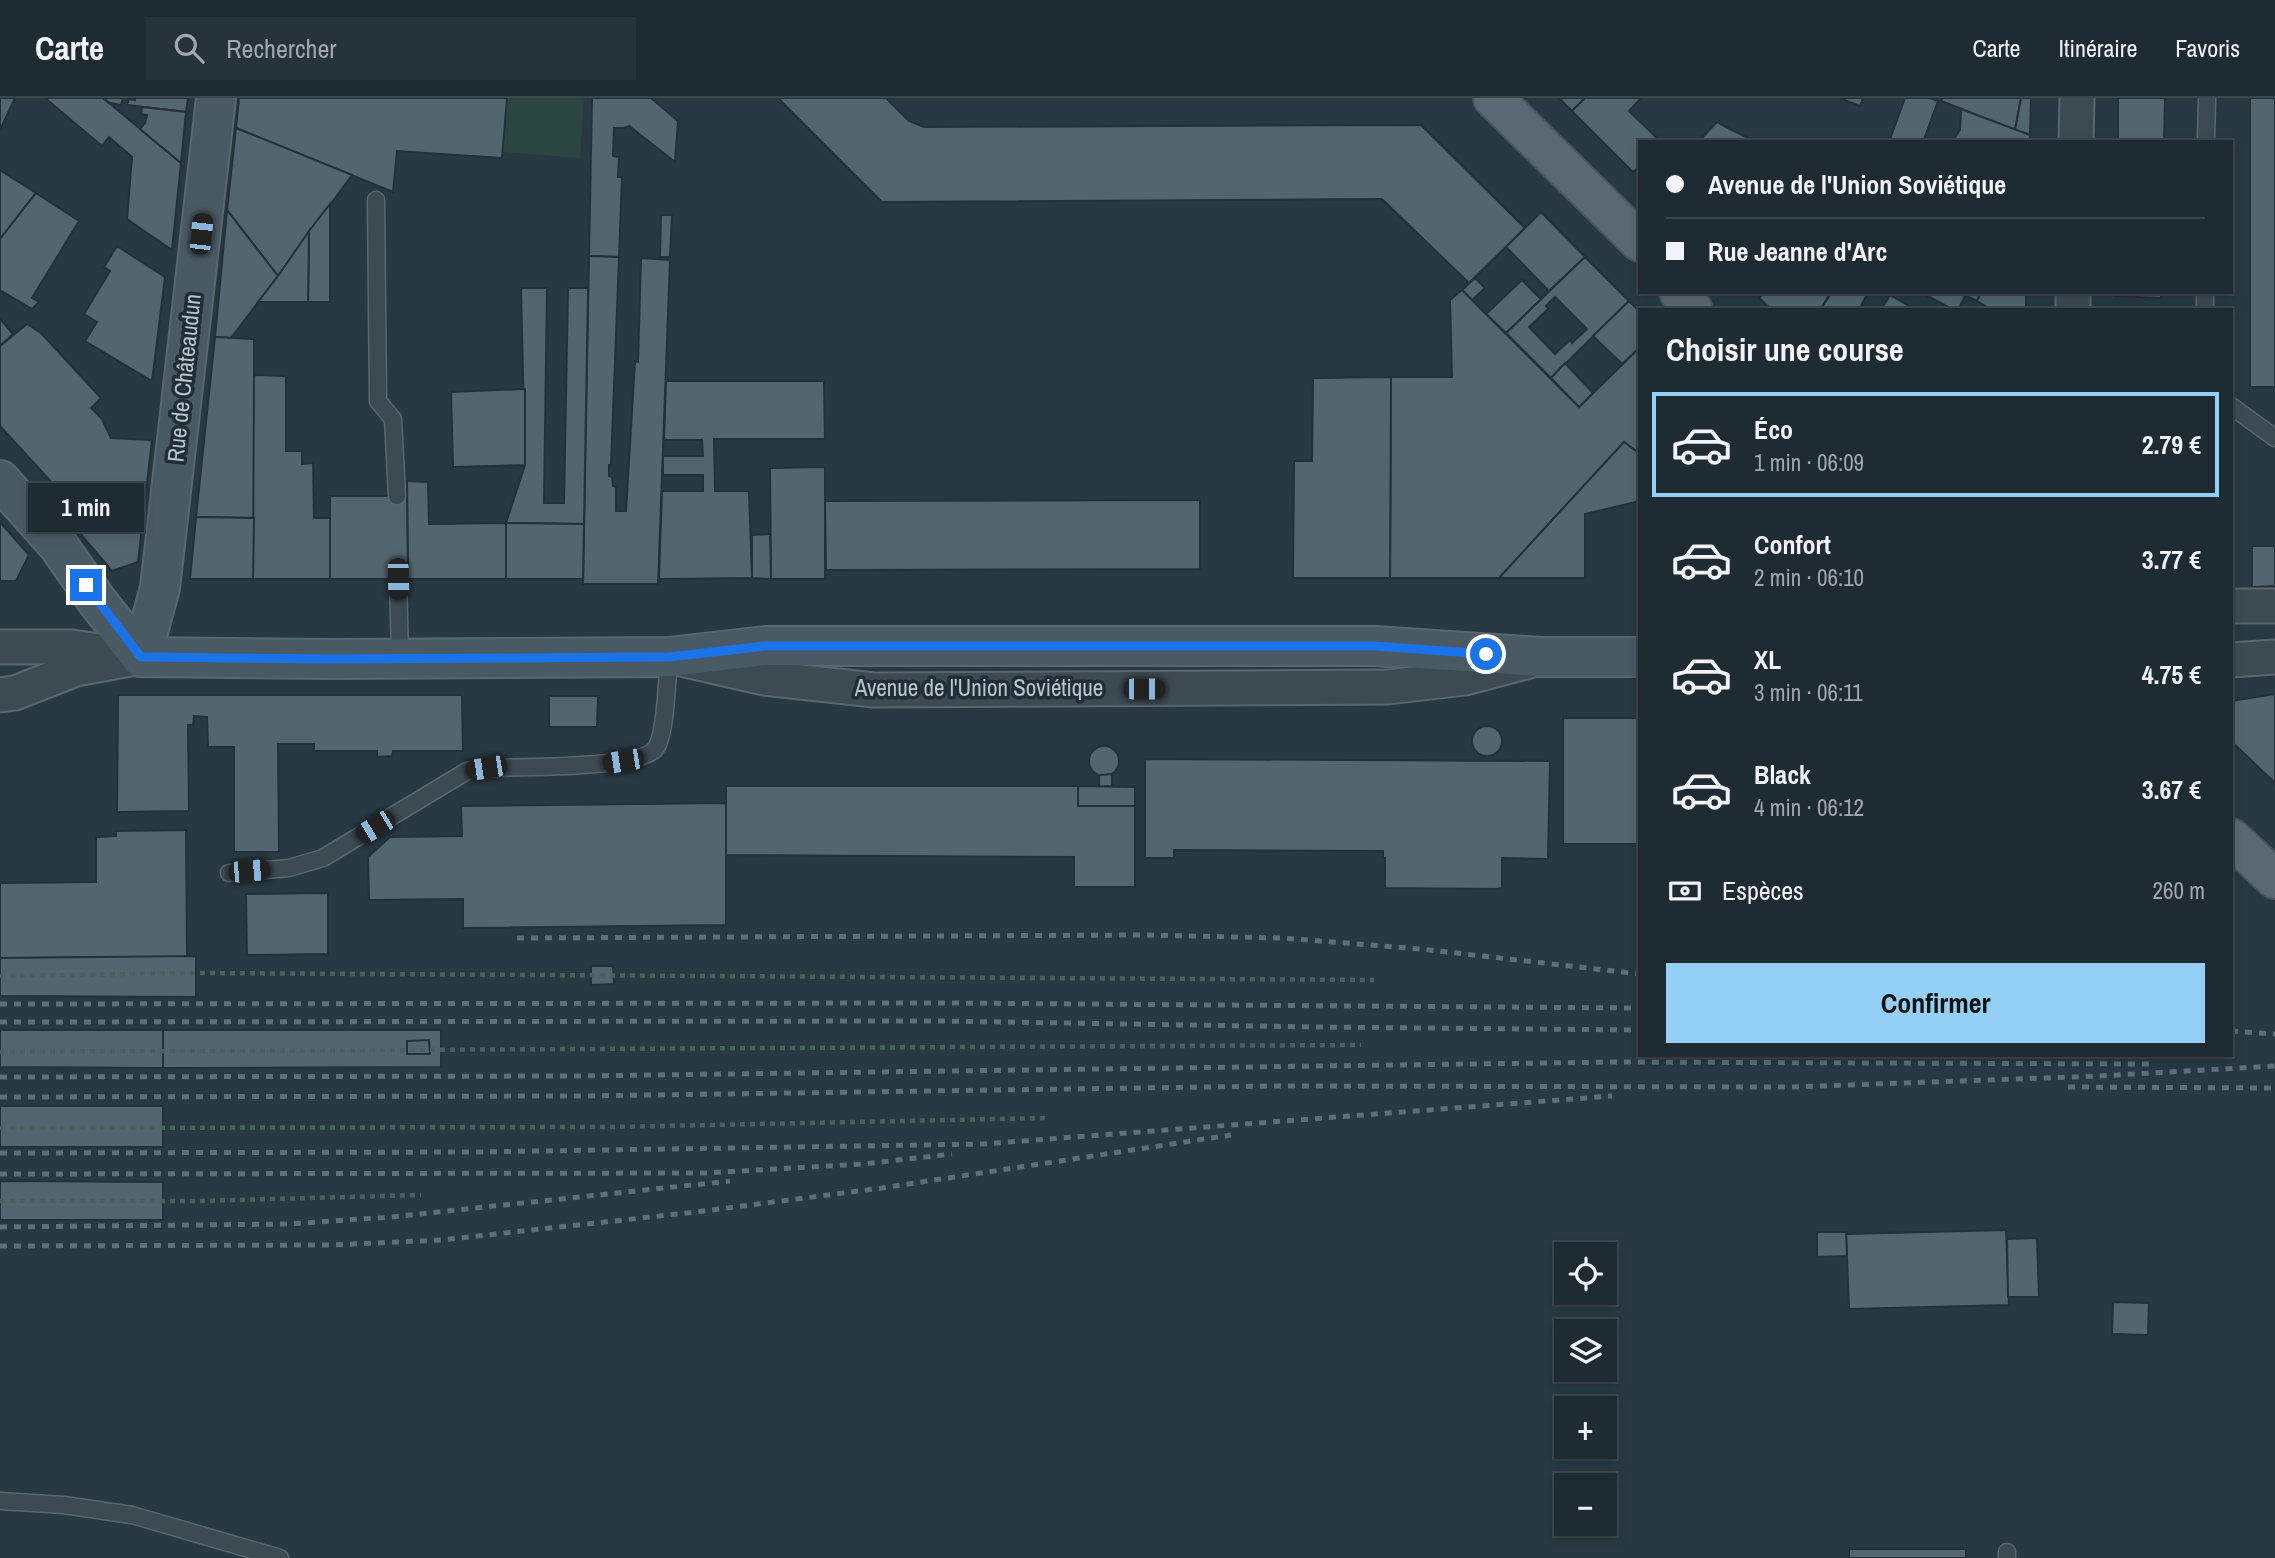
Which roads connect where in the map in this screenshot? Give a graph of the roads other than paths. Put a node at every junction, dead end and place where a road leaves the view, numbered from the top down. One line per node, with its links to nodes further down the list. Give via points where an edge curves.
1 (216, 98): 19 (street, Rue de Châteaudun, via 160,588)
2 (1493, 98): 8 (main road)
3 (2077, 98): 5 (street)
4 (2207, 98): 6 (lane)
5 (2076, 140)
6 (2206, 140)
7 (376, 200): 14 (lane, via 378,401 393,419)
8 (1638, 240)
9 (1681, 294): 10 (main road)
10 (1691, 308)
11 (2233, 407): 12 (lane)
12 (2275, 438)
13 (0, 480): 19 (street, via 58,545)
14 (397, 496)
15 (398, 579): 23 (lane)
16 (2233, 606): 17 (street)
17 (2275, 606)
18 (0, 647): 19 (street, Avenue de l'Union Soviétique, via 72,647)
19 (141, 657): 23 (street, Avenue de l'Union Soviétique); 25 (street, Avenue de l'Union Soviétique, via 76,669)
20 (669, 657): 21 (street, Avenue de l'Union Soviétique, via 765,646 1375,646 1541,657); 23 (street, Avenue de l'Union Soviétique); 27 (lane, via 662,735 656,749 642,758 467,771 323,858 289,868)
21 (1638, 657)
22 (2275, 657): 24 (street)
23 (400, 658)
24 (2233, 660)
25 (0, 695)
26 (2233, 840): 28 (main road)
27 (229, 873)
28 (2275, 879)
29 (0, 1501): 30 (lane, via 132,1515)
30 (280, 1558)

